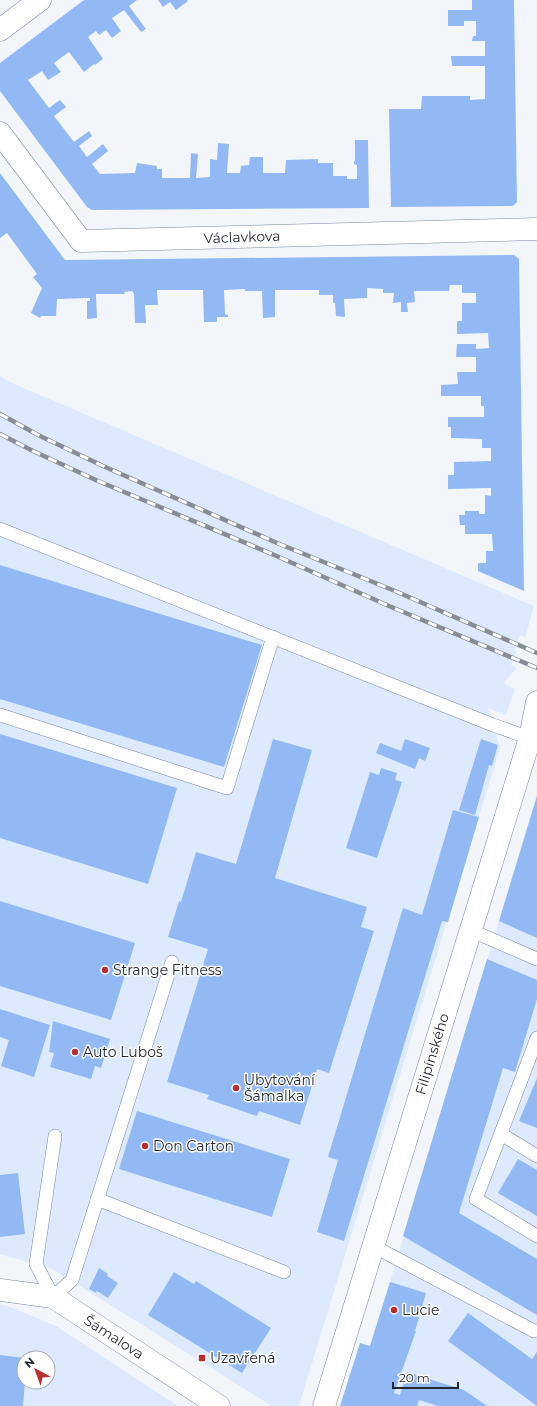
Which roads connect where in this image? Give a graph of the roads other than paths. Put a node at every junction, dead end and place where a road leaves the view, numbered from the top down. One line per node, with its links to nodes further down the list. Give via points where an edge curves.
1 (40, 0): 2 (street)
2 (0, 30)
3 (0, 133): 4 (street, Václavkova, via 81,241)
4 (537, 229)
5 (0, 529): 6 (lane)
6 (273, 637): 8 (lane, via 227,788); 9 (lane)
7 (537, 702): 9 (street, Filipínského)
8 (0, 715)
9 (530, 738): 10 (street, Filipínského)
10 (470, 930): 11 (lane); 19 (street, Filipínského)
11 (537, 959)
12 (172, 962): 17 (lane)
13 (537, 1038): 14 (lane)
14 (501, 1134): 16 (lane); 18 (lane, via 476,1199)
15 (55, 1136): 22 (lane, via 36,1264)
16 (537, 1156)
17 (97, 1199): 20 (lane); 22 (lane, via 72,1280)
18 (537, 1236)
19 (373, 1246): 23 (lane); 25 (street, Filipínského)
20 (284, 1272)
21 (0, 1290): 22 (street, Šámalova)
22 (53, 1297): 24 (street, Šámalova)
23 (534, 1331)
24 (219, 1406)
25 (324, 1406)

